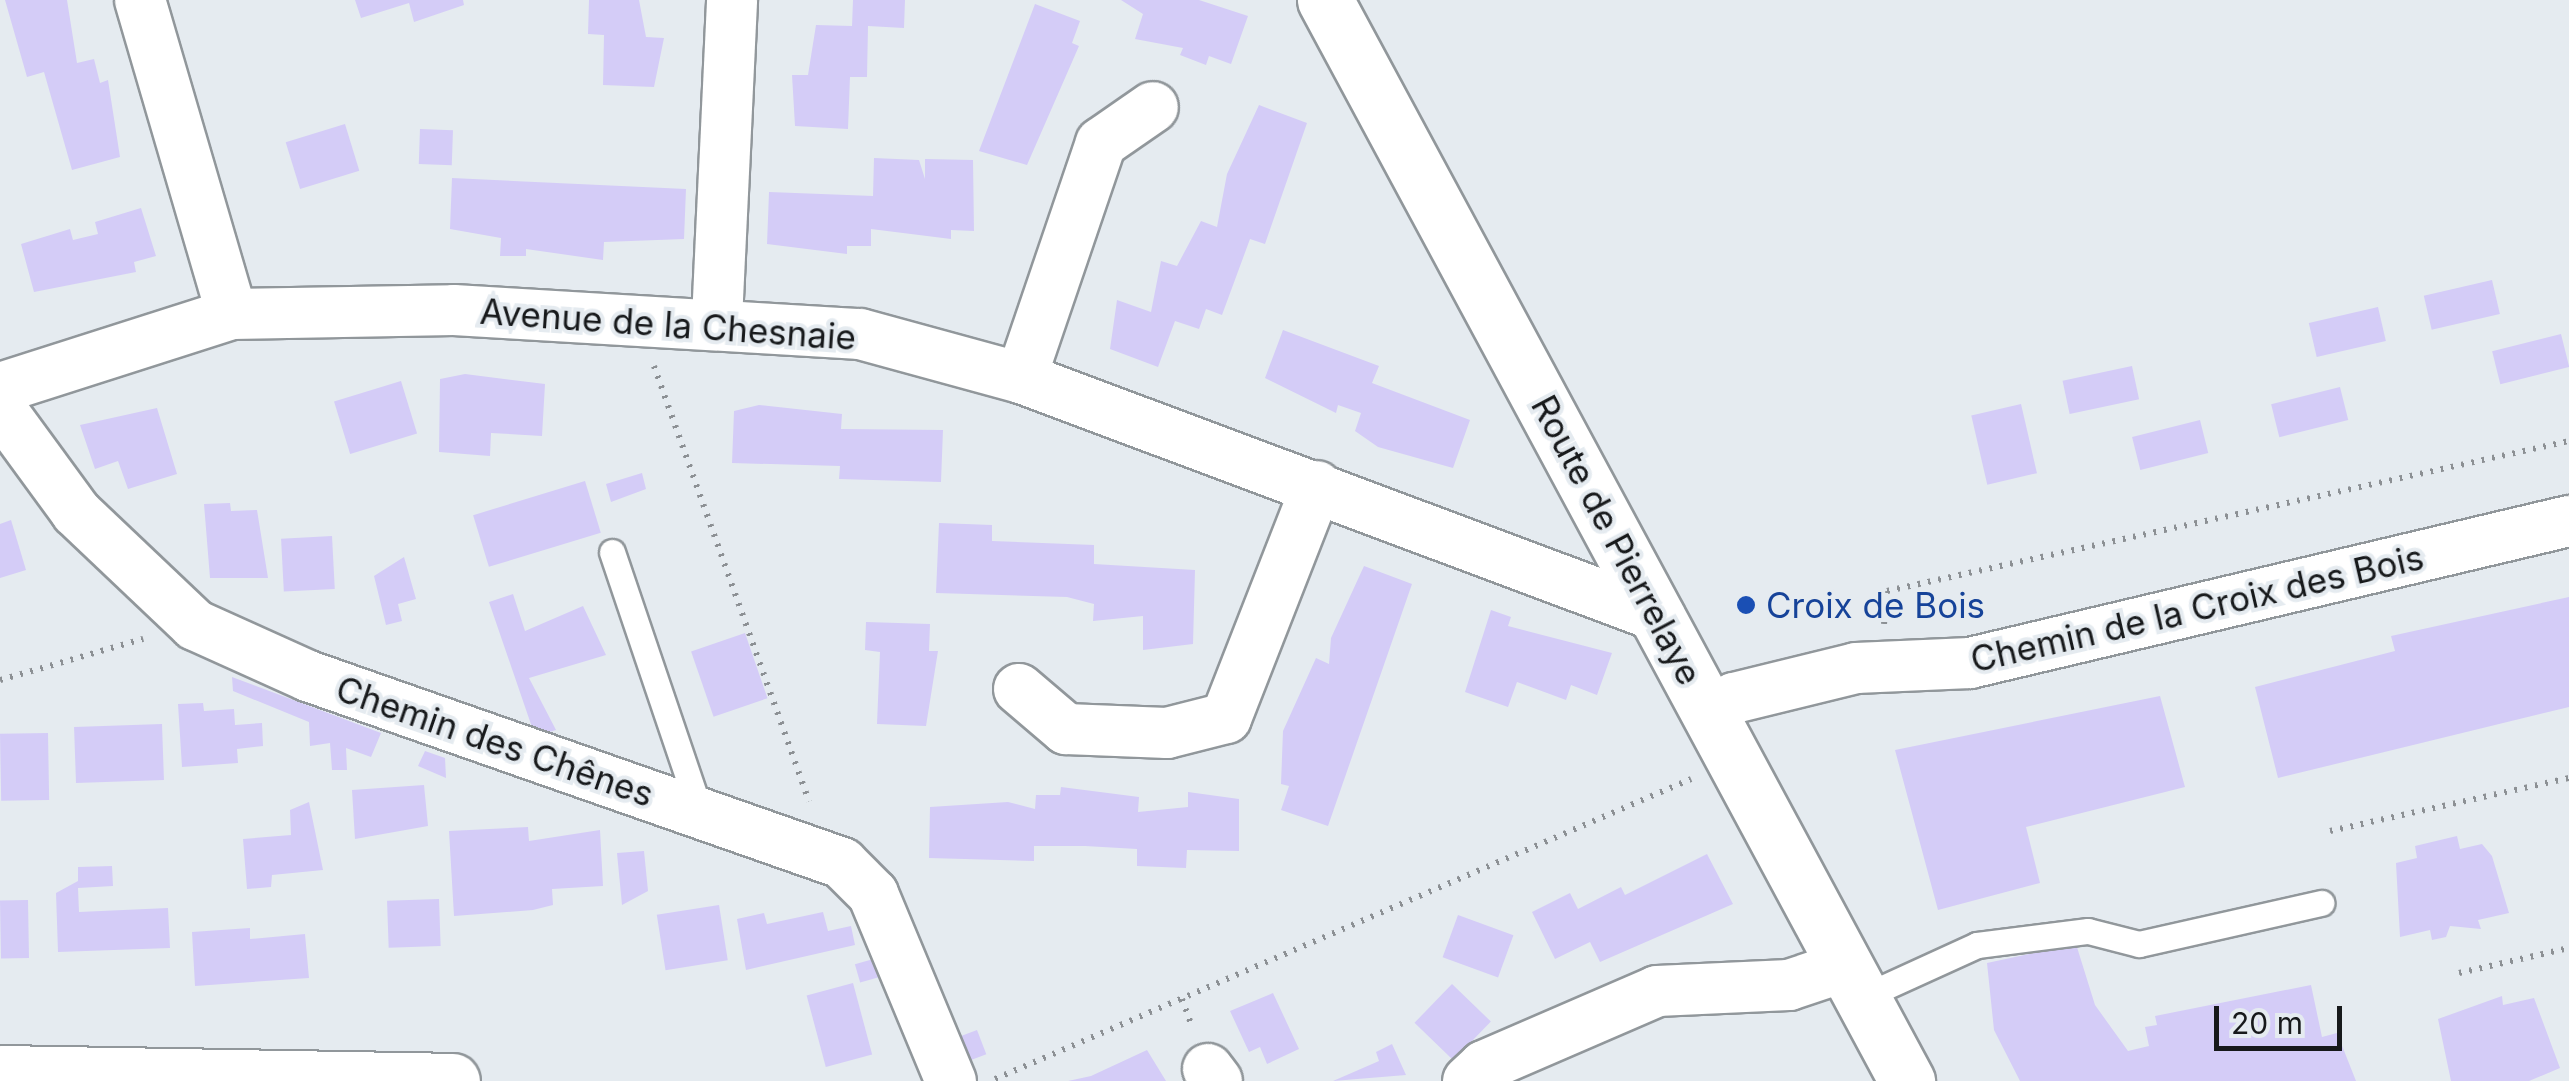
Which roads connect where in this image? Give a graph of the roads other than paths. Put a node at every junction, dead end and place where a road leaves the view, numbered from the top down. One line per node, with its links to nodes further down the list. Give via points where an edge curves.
1 (140, 0): 5 (street)
2 (732, 0): 6 (street)
3 (1325, 0): 13 (street, Route de Pierrelaye)
4 (1153, 107): 7 (street, via 1102,144)
5 (232, 314): 6 (street, Avenue de la Chesnaie); 8 (street, Avenue de la Chesnaie)
6 (717, 320): 7 (street, Avenue de la Chesnaie, via 860,334)
7 (1021, 378): 10 (street, Avenue de la Chesnaie)
8 (0, 388)
9 (0, 408): 16 (street, Chemin des Chênes, via 76,512 195,625 308,676)
10 (1317, 486): 13 (street, Avenue de la Chesnaie); 14 (street, via 1226,718 1167,734 1066,729)
11 (2569, 522): 15 (street, Chemin de la Croix des Bois, via 1970,663 1880,664 1734,698)
12 (612, 552): 16 (lane)
13 (1660, 617): 15 (street, Route de Pierrelaye)
14 (1019, 690)
15 (1723, 737): 18 (street, Route de Pierrelaye)
16 (700, 812): 22 (street, Chemin des Chênes, via 830,858 873,894)
17 (2321, 903): 18 (lane, via 2140,944 2088,931 1978,945)
18 (1854, 982): 23 (street, via 1657,991 1484,1066); 24 (street, Route de Pierrelaye)
19 (0, 1073): 20 (street)
20 (213, 1078): 21 (street)
21 (452, 1081)
22 (951, 1081)
23 (1468, 1081)
24 (1907, 1081)

